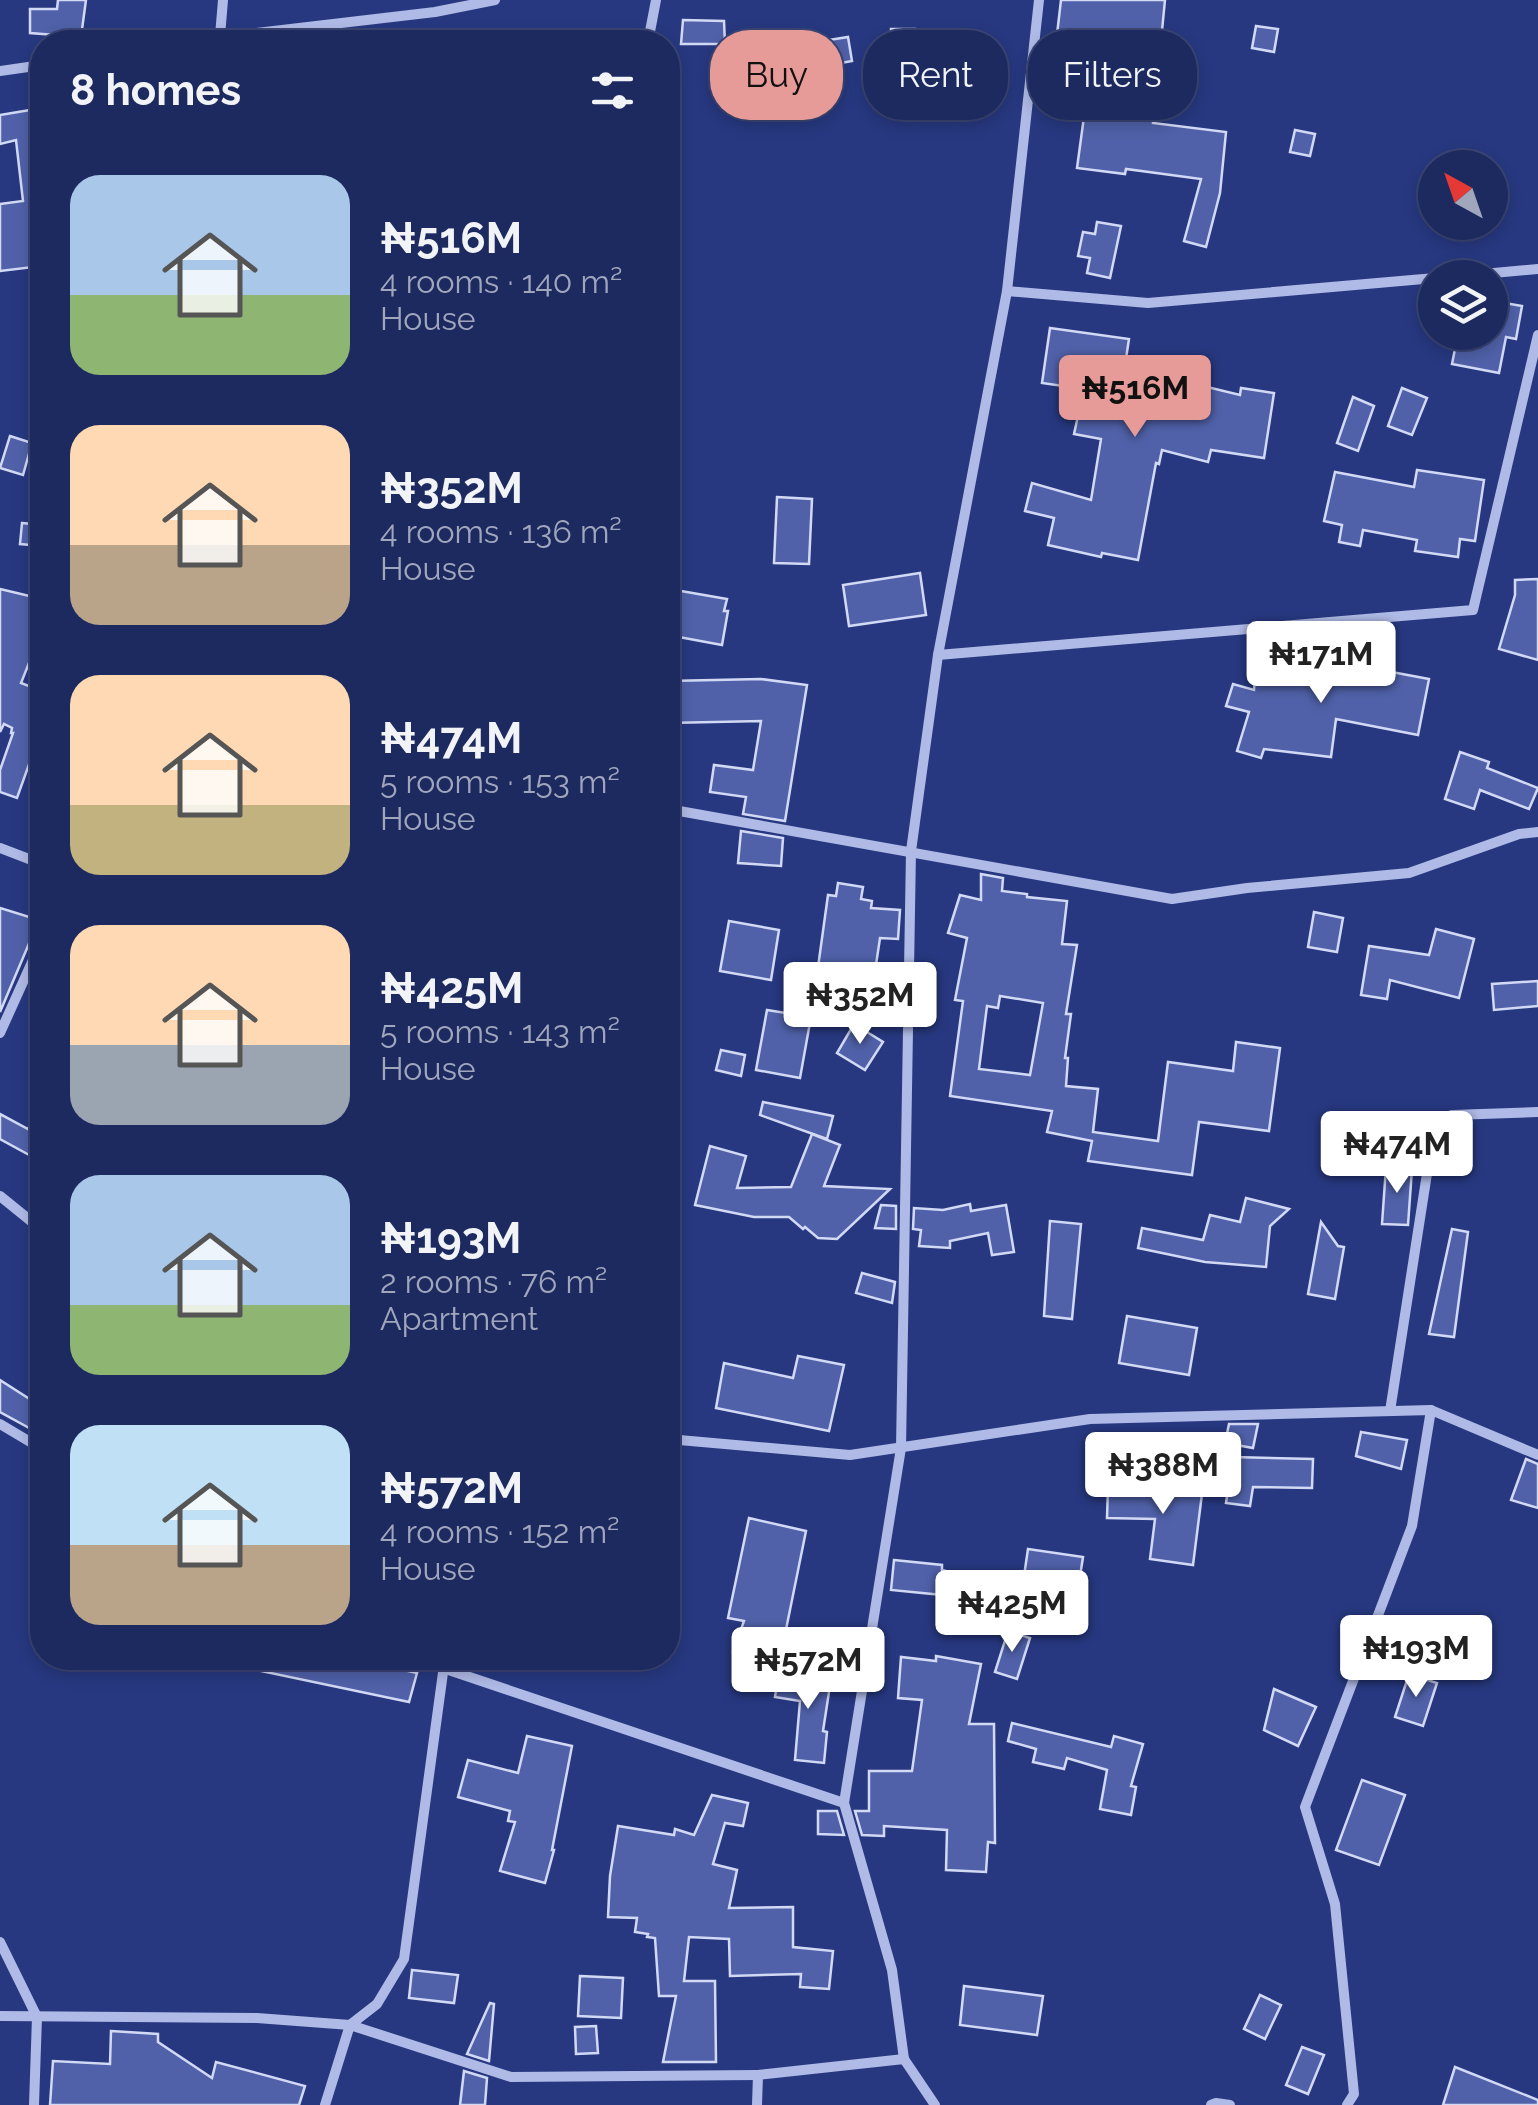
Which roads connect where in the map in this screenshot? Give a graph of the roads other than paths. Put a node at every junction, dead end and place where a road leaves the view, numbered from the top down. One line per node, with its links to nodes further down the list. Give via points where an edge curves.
1 (223, 0): 7 (street)
2 (496, 0): 5 (street)
3 (656, 0): 9 (street)
4 (1039, 0): 15 (street)
5 (437, 6): 6 (street)
6 (287, 28): 8 (street)
7 (220, 30)
8 (270, 30)
9 (650, 30)
10 (30, 66): 11 (street)
11 (0, 72)
12 (1538, 269): 13 (street)
13 (1508, 272)
14 (1418, 280): 15 (street, via 1148,303)
15 (1007, 291): 17 (street)
16 (1538, 335): 17 (street, via 1473,610)
17 (938, 655): 21 (street)
18 (680, 811): 21 (street)
19 (1538, 832): 21 (street, via 1409,874 1172,899)
20 (0, 848): 22 (street)
21 (910, 851): 33 (street)
22 (30, 859)
23 (30, 967): 24 (street)
24 (0, 1033)
25 (1538, 1112): 29 (street, via 1442,1119 1431,1148)
26 (0, 1196): 27 (street)
27 (30, 1220)
28 (1430, 1410): 29 (street); 34 (street); 50 (street, via 1412,1526 1304,1807 1336,1904 1354,2094)
29 (1390, 1411): 33 (street, via 1090,1419)
30 (0, 1424): 32 (street)
31 (680, 1440): 33 (street, via 850,1455)
32 (30, 1442)
33 (901, 1448): 37 (street)
34 (1538, 1455)
35 (443, 1670): 41 (street, via 404,1959 377,2004)
36 (467, 1670): 37 (street)
37 (844, 1802): 42 (street, via 892,1970)
38 (0, 1942): 40 (street)
39 (0, 2016): 40 (street)
40 (38, 2016): 41 (street); 44 (street)
41 (350, 2024): 43 (street, via 511,2077); 45 (street)
42 (904, 2059): 43 (street); 47 (street)
43 (758, 2075): 46 (street)
44 (34, 2105)
45 (325, 2105)
46 (757, 2105)
47 (935, 2105)
48 (1211, 2105): 49 (street)
49 (1230, 2105)
50 (1346, 2105)

